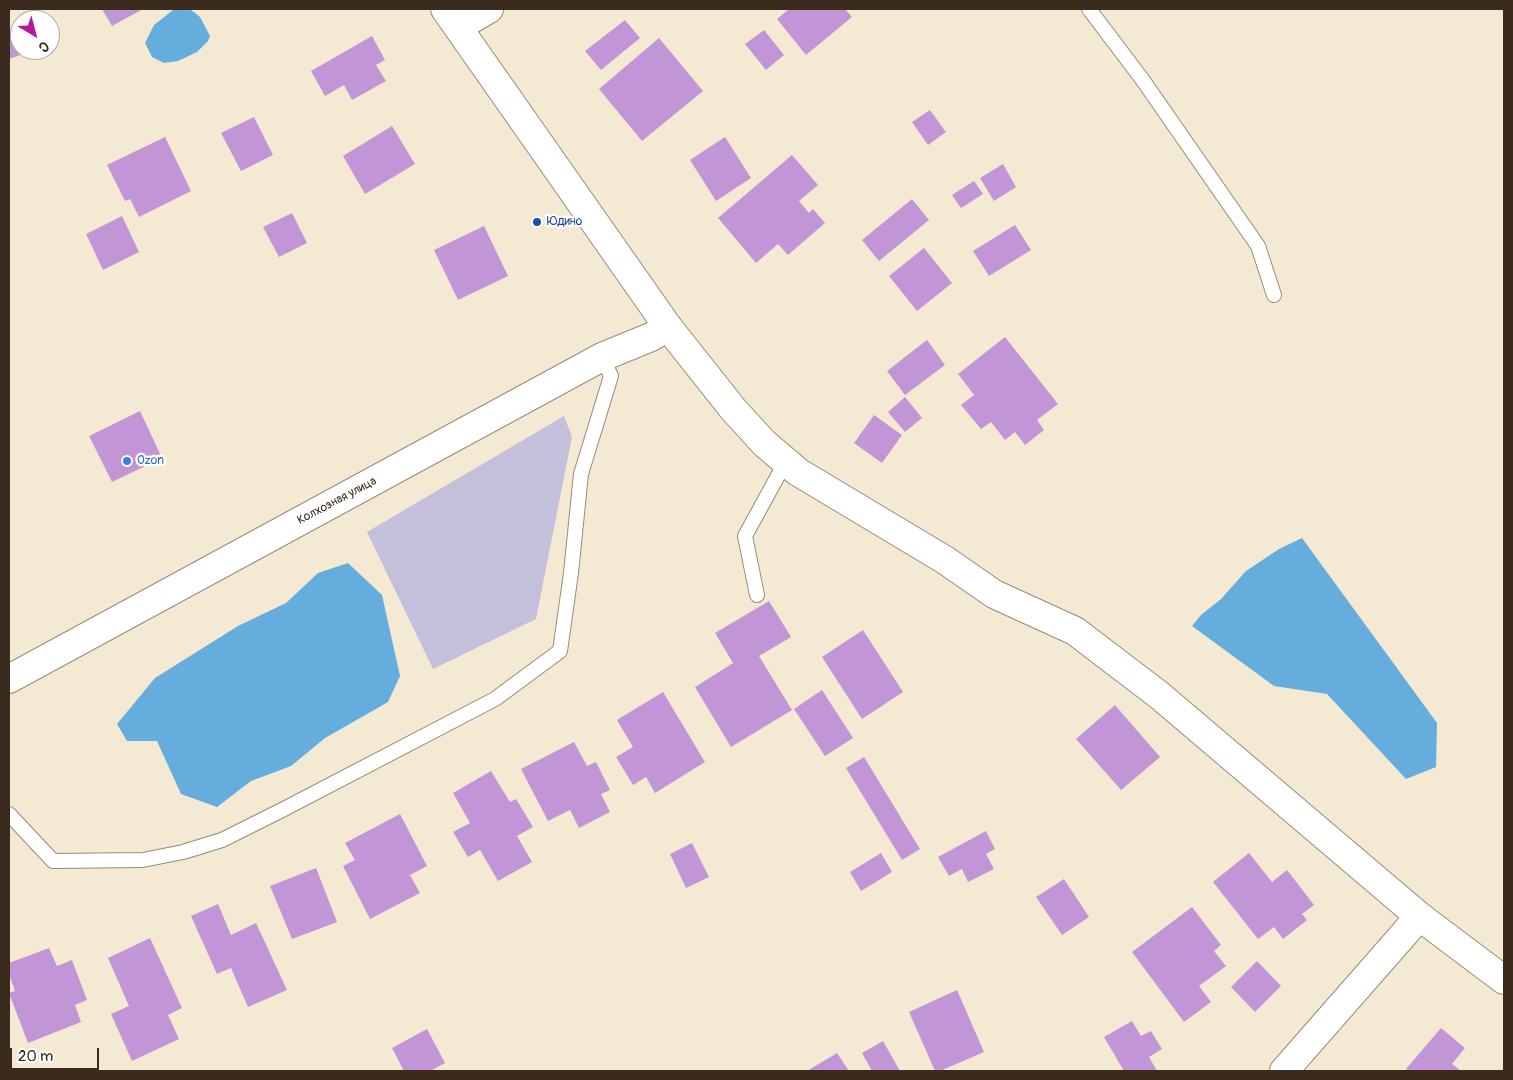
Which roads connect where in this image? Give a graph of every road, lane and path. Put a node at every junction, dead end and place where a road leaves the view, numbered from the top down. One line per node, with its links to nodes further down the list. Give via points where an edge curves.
1 (488, 9): 3 (street)
2 (1089, 9): 4 (lane, via 1142,79 1258,246)
3 (451, 18): 5 (street)
4 (1274, 295)
5 (668, 327): 6 (street, Колхозная улица); 7 (street, via 733,409)
6 (602, 357): 9 (street, Колхозная улица); 10 (lane, via 611,376 581,474 572,573 560,651 496,699 222,840 183,852 143,860 53,861)
7 (786, 462): 8 (lane, via 745,536); 11 (street, via 994,594 1075,632 1159,696)
8 (757, 595)
9 (9, 679)
10 (9, 814)
11 (1419, 916): 12 (street); 13 (street)
12 (1504, 980)
13 (1284, 1071)

